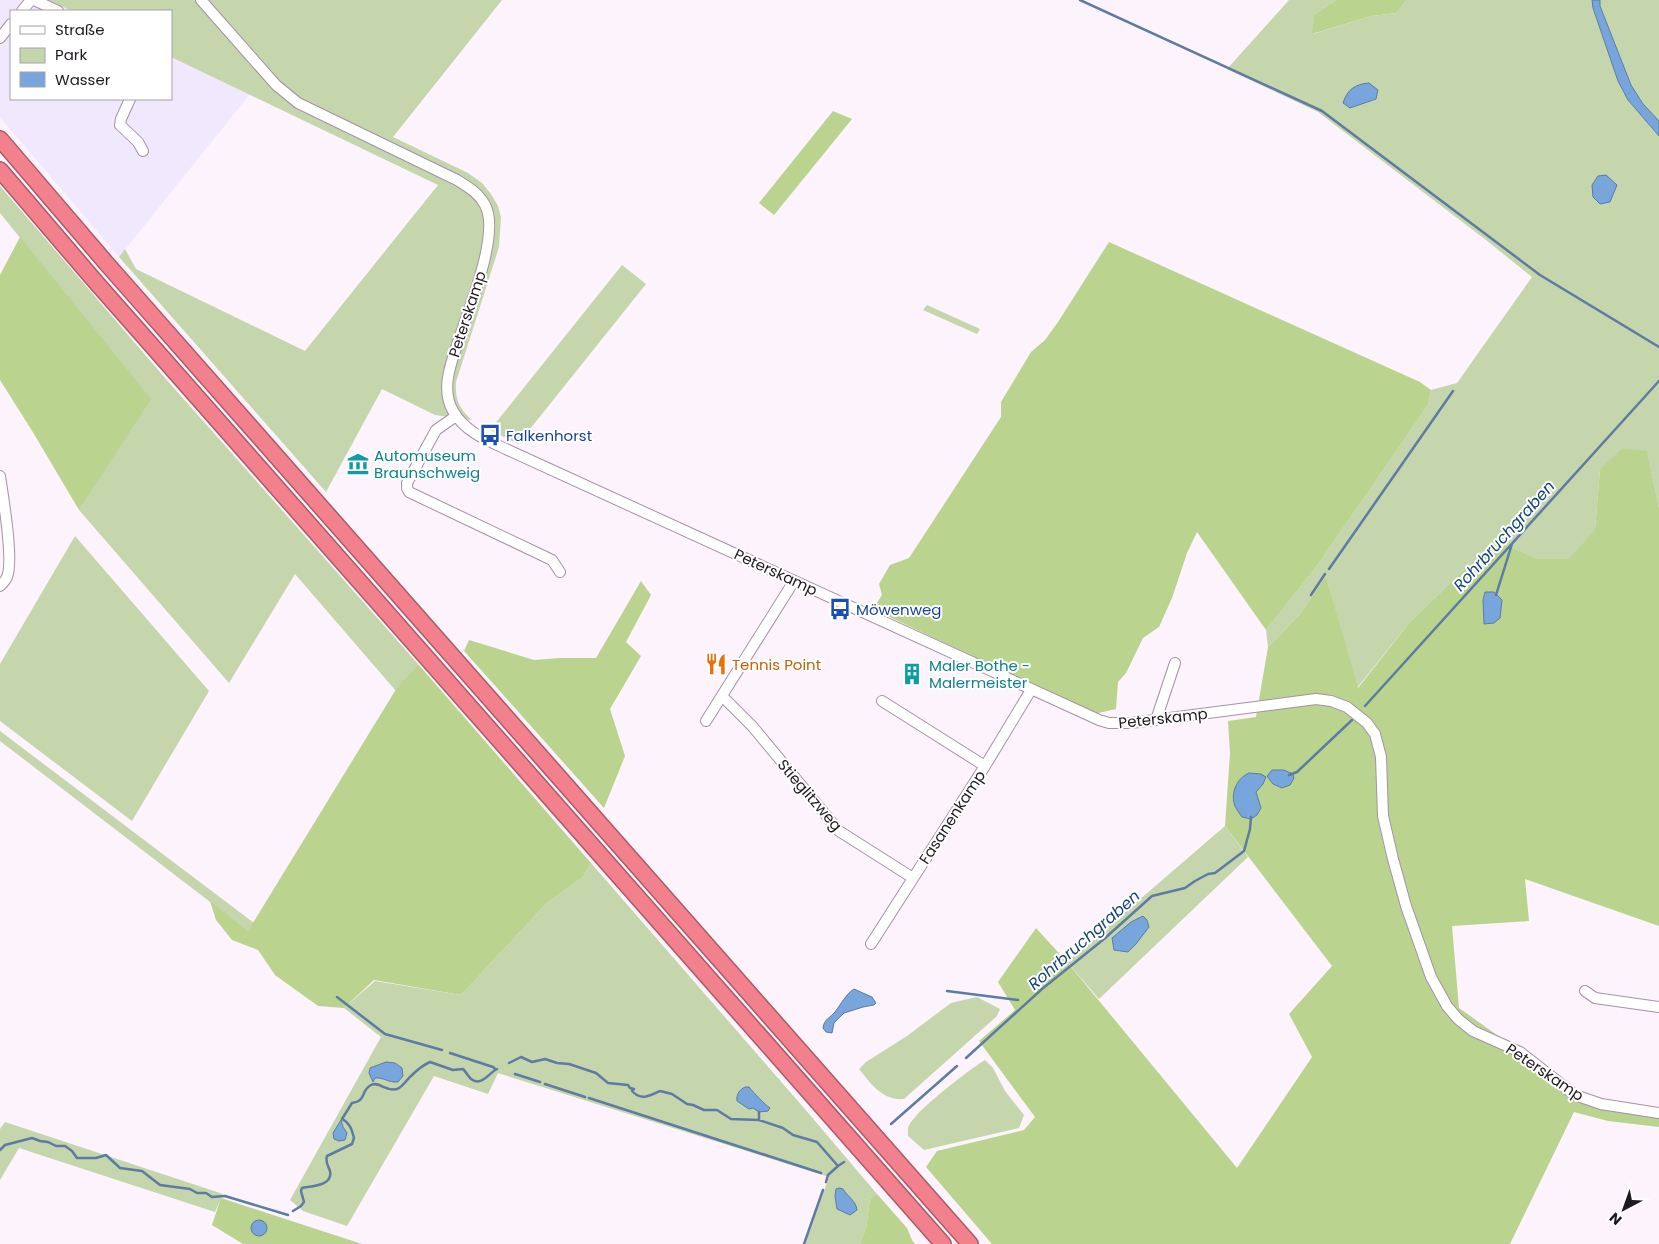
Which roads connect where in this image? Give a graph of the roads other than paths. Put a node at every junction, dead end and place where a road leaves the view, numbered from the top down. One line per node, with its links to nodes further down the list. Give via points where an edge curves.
1 (32, 0): 3 (street); 4 (street)
2 (201, 0): 11 (street, Peterskamp, via 276,85 298,103 457,180 485,205 490,228 487,249 448,378 448,398)
3 (23, 10)
4 (56, 10)
5 (10, 25): 6 (street)
6 (0, 38)
7 (130, 100): 9 (street, via 120,125)
8 (0, 139): 29 (highway)
9 (144, 151)
10 (0, 170): 28 (highway)
11 (456, 416): 13 (street, via 434,434 407,483 409,492 552,560); 14 (street, Peterskamp, via 471,432 486,440)
12 (0, 476): 15 (street, via 9,563 8,575)
13 (560, 572)
14 (794, 581): 17 (street, Peterskamp); 18 (street)
15 (0, 586)
16 (1175, 662): 20 (street)
17 (1031, 690): 20 (street, Peterskamp, via 1109,723); 22 (street, Fasanenkamp)
18 (722, 696): 21 (street); 23 (street, Stieglitzweg, via 753,727 839,831)
19 (882, 701): 22 (street)
20 (1156, 720): 27 (street, Peterskamp, via 1316,699 1339,703 1353,711 1375,734 1380,749 1386,832 1431,977 1447,1006 1473,1031 1520,1052 1575,1095 1601,1104)
21 (706, 722)
22 (985, 766): 23 (street, Fasanenkamp)
23 (913, 878): 24 (street, Fasanenkamp)
24 (871, 944)
25 (1585, 991): 26 (street, via 1595,998)
26 (1659, 1006)
27 (1659, 1113)
28 (943, 1244)
29 (970, 1244)

